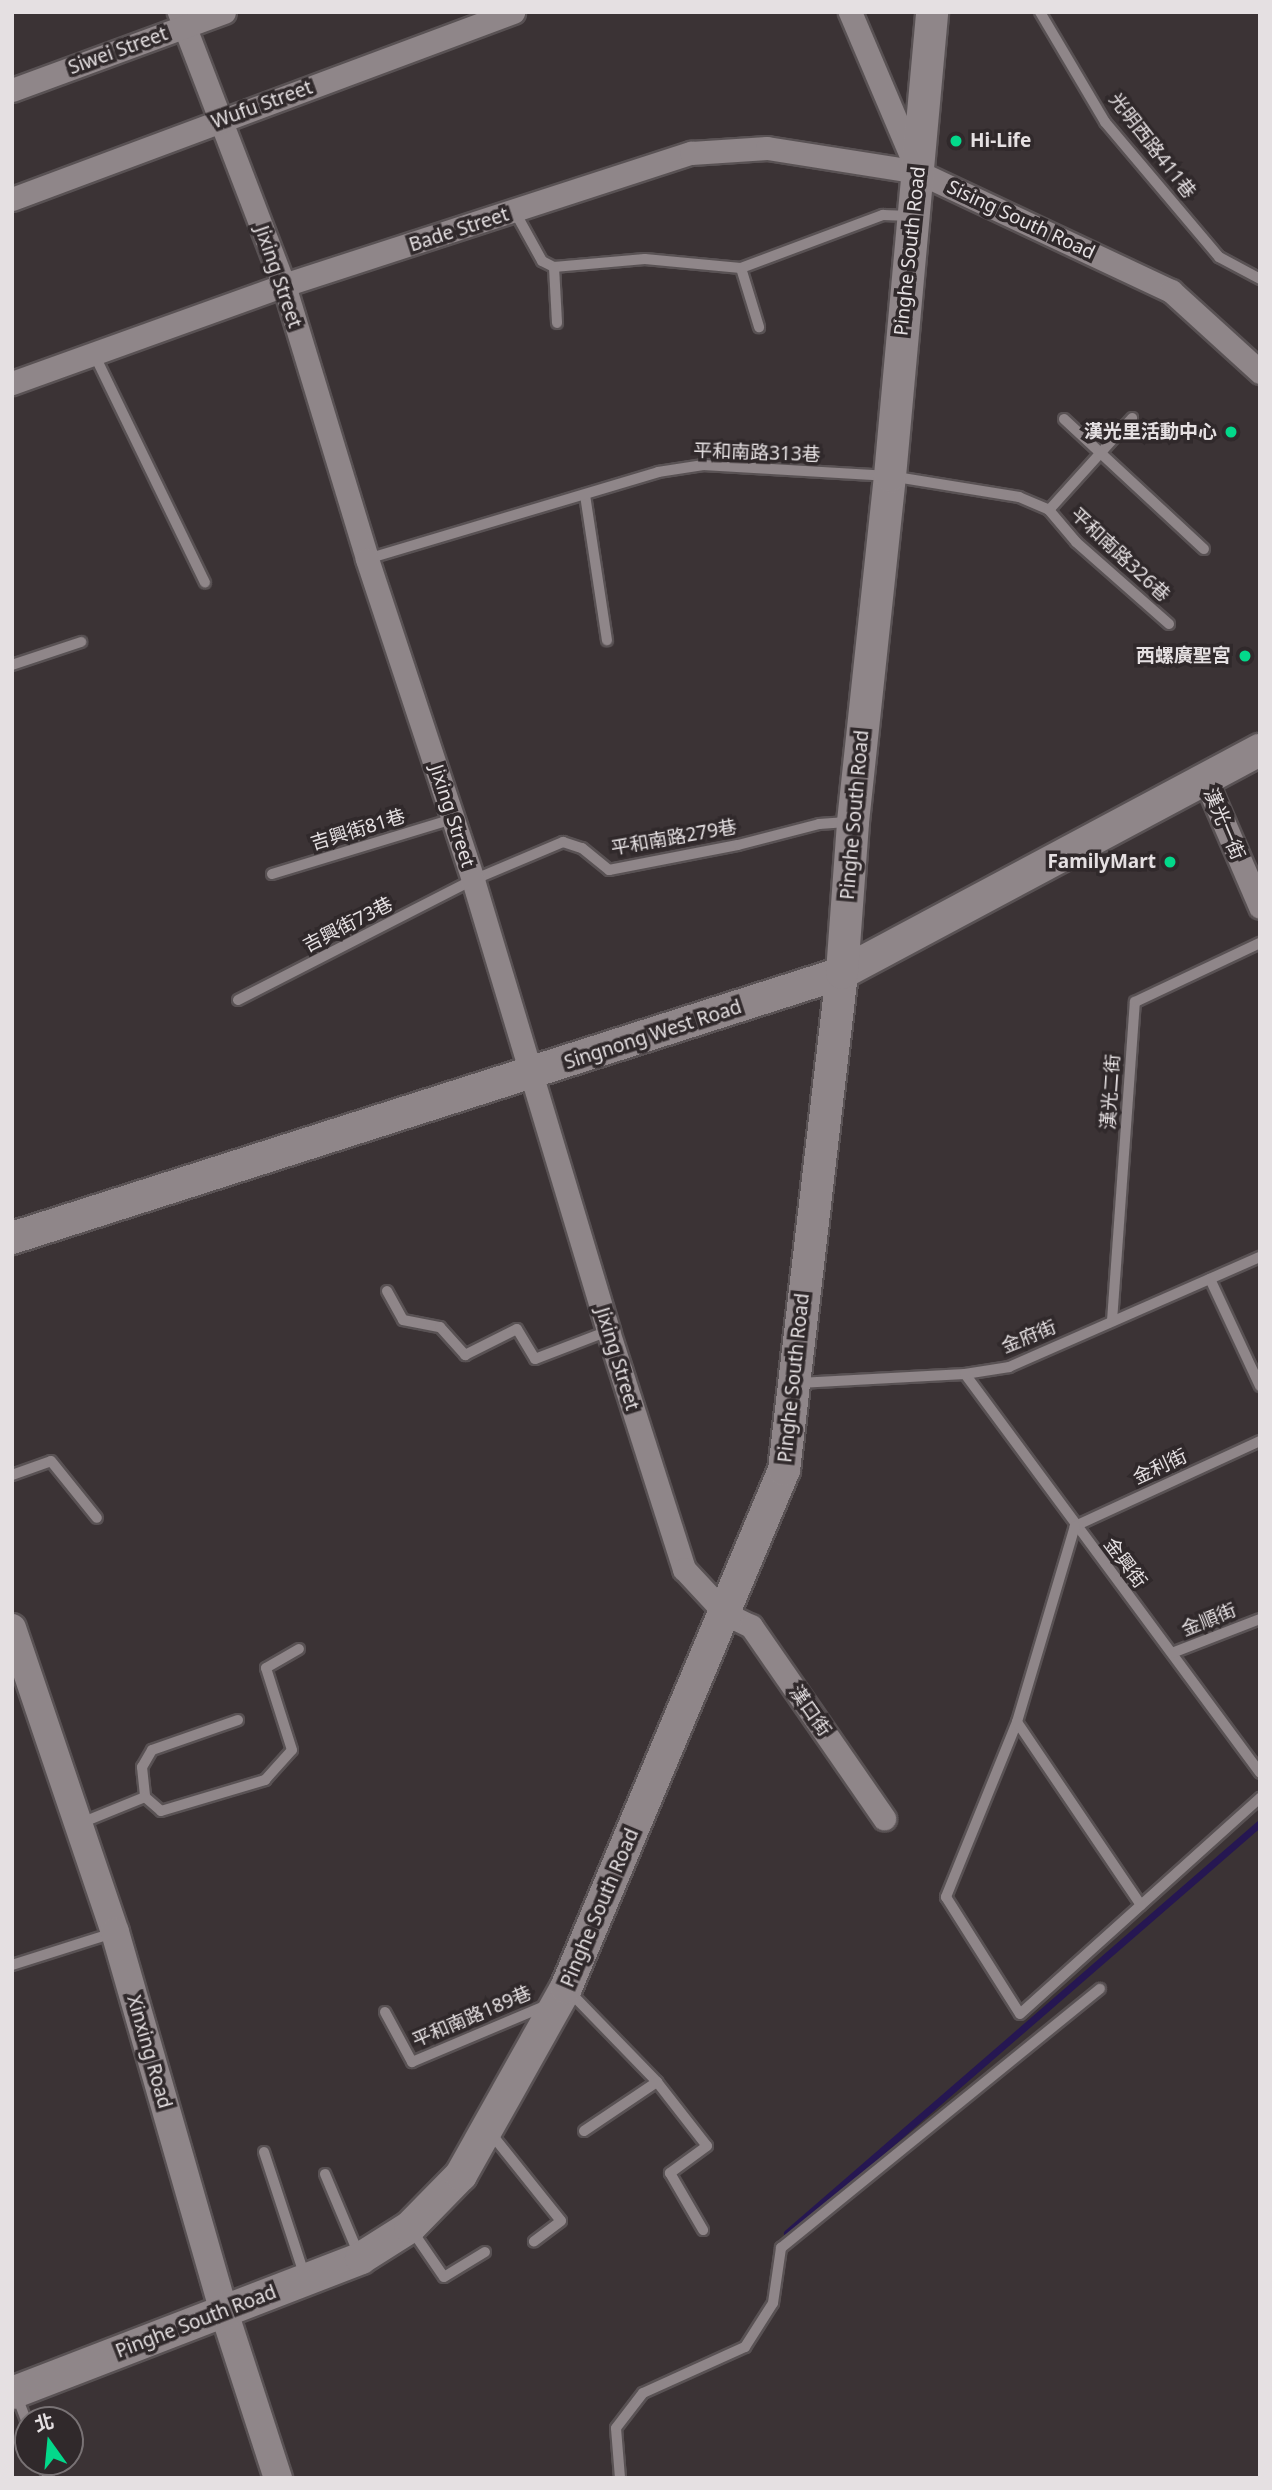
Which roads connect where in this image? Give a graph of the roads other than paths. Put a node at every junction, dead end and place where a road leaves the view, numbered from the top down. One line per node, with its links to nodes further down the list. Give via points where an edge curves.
1 (224, 12): 6 (street, Siwei Street)
2 (513, 12): 8 (street, Wufu Street)
3 (850, 12): 9 (street)
4 (932, 12): 9 (main road, Pinghe South Road)
5 (1040, 12): 15 (lane, 光明西路411巷, via 1105,122 1219,257)
6 (182, 19): 7 (street, Siwei Street); 8 (street, Jixing Street)
7 (12, 89)
8 (220, 121): 10 (street, Wufu Street); 16 (street, Jixing Street)
9 (918, 172): 11 (street, Bade Street, via 767,148 691,153); 12 (main road, Pinghe South Road); 20 (street, Sising South Road, via 1171,291)
10 (12, 199)
11 (515, 212): 13 (lane, via 542,261); 16 (street, Bade Street)
12 (912, 216): 14 (lane, via 883,215); 25 (main road, Pinghe South Road)
13 (554, 267): 14 (lane, via 645,259); 17 (lane)
14 (741, 268): 18 (lane)
15 (1260, 279)
16 (284, 285): 19 (street, Bade Street); 29 (street, Jixing Street)
17 (557, 323)
18 (759, 327)
19 (94, 354): 21 (street, Bade Street); 30 (lane)
20 (1260, 372)
21 (12, 383)
22 (1132, 418): 24 (lane, 平和南路326巷)
23 (1064, 419): 24 (lane)
24 (1101, 453): 27 (lane, 平和南路326巷); 28 (lane)
25 (890, 476): 26 (lane, 平和南路313巷, via 703,465 658,472); 27 (lane, 平和南路326巷, via 1019,497); 38 (main road, Pinghe South Road)
26 (584, 495): 29 (lane, 平和南路313巷); 32 (lane)
27 (1049, 510): 31 (lane, 平和南路326巷, via 1076,542)
28 (1204, 549)
29 (367, 559): 37 (street, Jixing Street)
30 (205, 583)
31 (1169, 624)
32 (607, 640)
33 (81, 642): 34 (lane)
34 (12, 665)
35 (1260, 750): 36 (main road, Singnong West Road)
36 (1205, 779): 41 (street, 漢光一街); 43 (main road, Singnong West Road)
37 (453, 819): 39 (lane, 吉興街81巷); 40 (street, Jixing Street)
38 (853, 822): 40 (lane, 平和南路279巷, via 818,824 608,870 582,848 563,842); 43 (main road, Pinghe South Road)
39 (272, 874)
40 (473, 880): 44 (lane, 吉興街73巷); 45 (street, Jixing Street)
41 (1260, 907)
42 (1260, 943): 50 (lane, 漢光二街, via 1135,1002)
43 (842, 973): 45 (main road, Singnong West Road); 53 (main road, Pinghe South Road)
44 (238, 1000)
45 (531, 1074): 46 (main road, Singnong West Road); 51 (street, Jixing Street)
46 (12, 1238)
47 (1260, 1257): 48 (lane, 金府街)
48 (1210, 1279): 50 (lane, 金府街); 54 (lane)
49 (387, 1290): 51 (lane, via 403,1320 440,1328 465,1355 517,1329 535,1359)
50 (1112, 1321): 52 (lane, 金府街, via 1009,1367)
51 (608, 1331): 59 (street, Jixing Street, via 684,1569)
52 (965, 1374): 53 (lane, 金府街); 58 (lane, 金興街)
53 (796, 1383): 59 (main road, Pinghe South Road, via 784,1470)
54 (1260, 1386)
55 (1260, 1441): 58 (lane, 金利街)
56 (12, 1475): 57 (lane, via 51,1461)
57 (97, 1518)
58 (1075, 1526): 63 (lane, 金興街); 65 (lane)
59 (726, 1614): 69 (street, 漢口街, via 751,1626); 75 (main road, Pinghe South Road)
60 (1260, 1619): 63 (lane, 金順街)
61 (12, 1628): 70 (street, Xinxing Road)
62 (299, 1649): 67 (lane, via 266,1668 292,1750 265,1780 161,1811)
63 (1172, 1653): 66 (lane, 金興街)
64 (238, 1720): 67 (lane, via 152,1749 142,1767)
65 (1017, 1722): 71 (lane); 71 (lane, via 946,1897 1020,2014)
66 (1260, 1773)
67 (145, 1797): 70 (lane)
68 (1260, 1798): 71 (lane)
69 (884, 1818)
70 (78, 1824): 72 (street, Xinxing Road)
71 (1141, 1905)
72 (115, 1932): 73 (lane); 88 (street, Xinxing Road)
73 (12, 1965)
74 (1100, 1989): 91 (lane, via 780,2248 773,2303 745,2347 643,2393 616,2428)
75 (563, 1994): 76 (lane, 平和南路189巷, via 412,2062); 77 (lane); 78 (main road, Pinghe South Road)
76 (385, 2012)
77 (657, 2082): 79 (lane); 83 (lane, via 707,2146 670,2174)
78 (487, 2129): 82 (main road, Pinghe South Road, via 461,2175); 84 (lane, via 561,2221)
79 (584, 2131)
80 (264, 2152): 87 (lane)
81 (325, 2174): 86 (lane)
82 (410, 2227): 85 (lane, via 444,2277); 86 (main road, Pinghe South Road)
83 (704, 2230)
84 (534, 2241)
85 (485, 2252)
86 (360, 2258): 87 (main road, Pinghe South Road)
87 (306, 2280): 88 (main road, Pinghe South Road)
88 (224, 2312): 89 (main road, Pinghe South Road); 90 (street, Xinxing Road)
89 (14, 2392)
90 (278, 2478)
91 (620, 2478)

